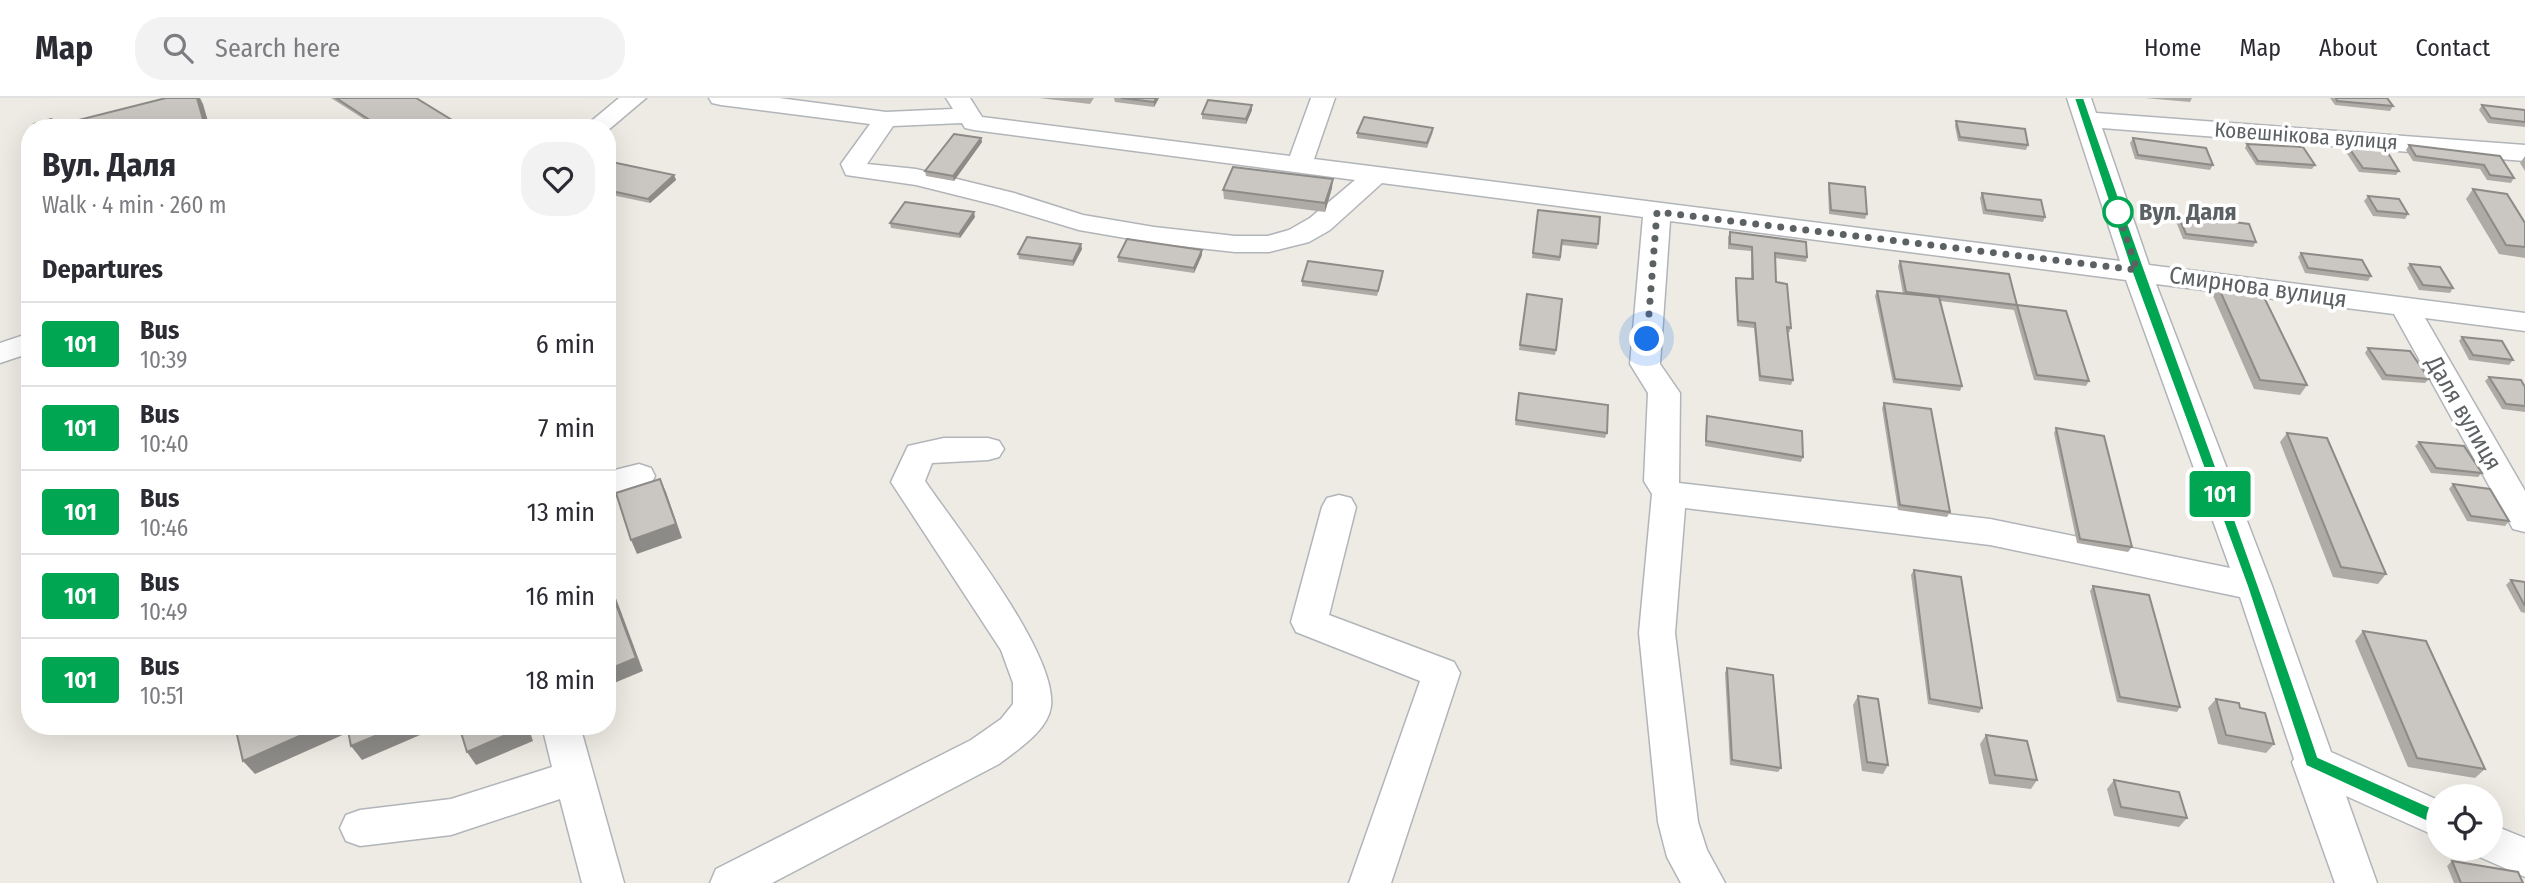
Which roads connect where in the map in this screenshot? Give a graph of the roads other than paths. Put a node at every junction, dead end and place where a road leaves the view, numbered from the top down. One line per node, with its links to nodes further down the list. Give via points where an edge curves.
1 (634, 98): 6 (street)
2 (721, 98): 7 (street)
3 (1323, 98): 9 (street)
4 (963, 106): 7 (street, via 935,119); 9 (street, Смирнова вулиця, via 974,123)
5 (2083, 109): 8 (street, Ковешнікова вулиця); 12 (street)
6 (607, 119)
7 (886, 119): 10 (street, via 854,164 855,170 916,177 1079,222 1167,237 1235,244 1299,236 1320,225)
8 (2525, 153)
9 (1299, 165): 10 (street, Смирнова вулиця)
10 (1376, 175): 11 (street, Смирнова вулиця)
11 (1657, 212): 12 (street, Смирнова вулиця); 18 (street, via 1645,364 1664,393 1661,481)
12 (2137, 270): 13 (street, Смирнова вулиця); 21 (street)
13 (2404, 307): 14 (street, Смирнова вулиця); 20 (street, Даля вулиця)
14 (2525, 322)
15 (21, 346): 16 (street)
16 (0, 353)
17 (988, 449): 30 (street, via 919,454 908,482 1017,645 1032,683 1032,708 1015,730 985,752)
18 (1669, 494): 21 (street, via 1990,532); 32 (street, via 1657,633 1678,822 1688,857)
19 (1339, 507): 31 (street, via 1308,622 1441,673)
20 (2525, 520)
21 (2254, 586): 23 (street)
22 (563, 735): 24 (street)
23 (2312, 762): 25 (street); 33 (street)
24 (575, 777): 26 (street, via 451,817); 29 (street)
25 (2426, 813)
26 (360, 828)
27 (2503, 848): 28 (street)
28 (2525, 858)
29 (603, 883)
30 (731, 883)
31 (1370, 883)
32 (1704, 883)
33 (2356, 883)

